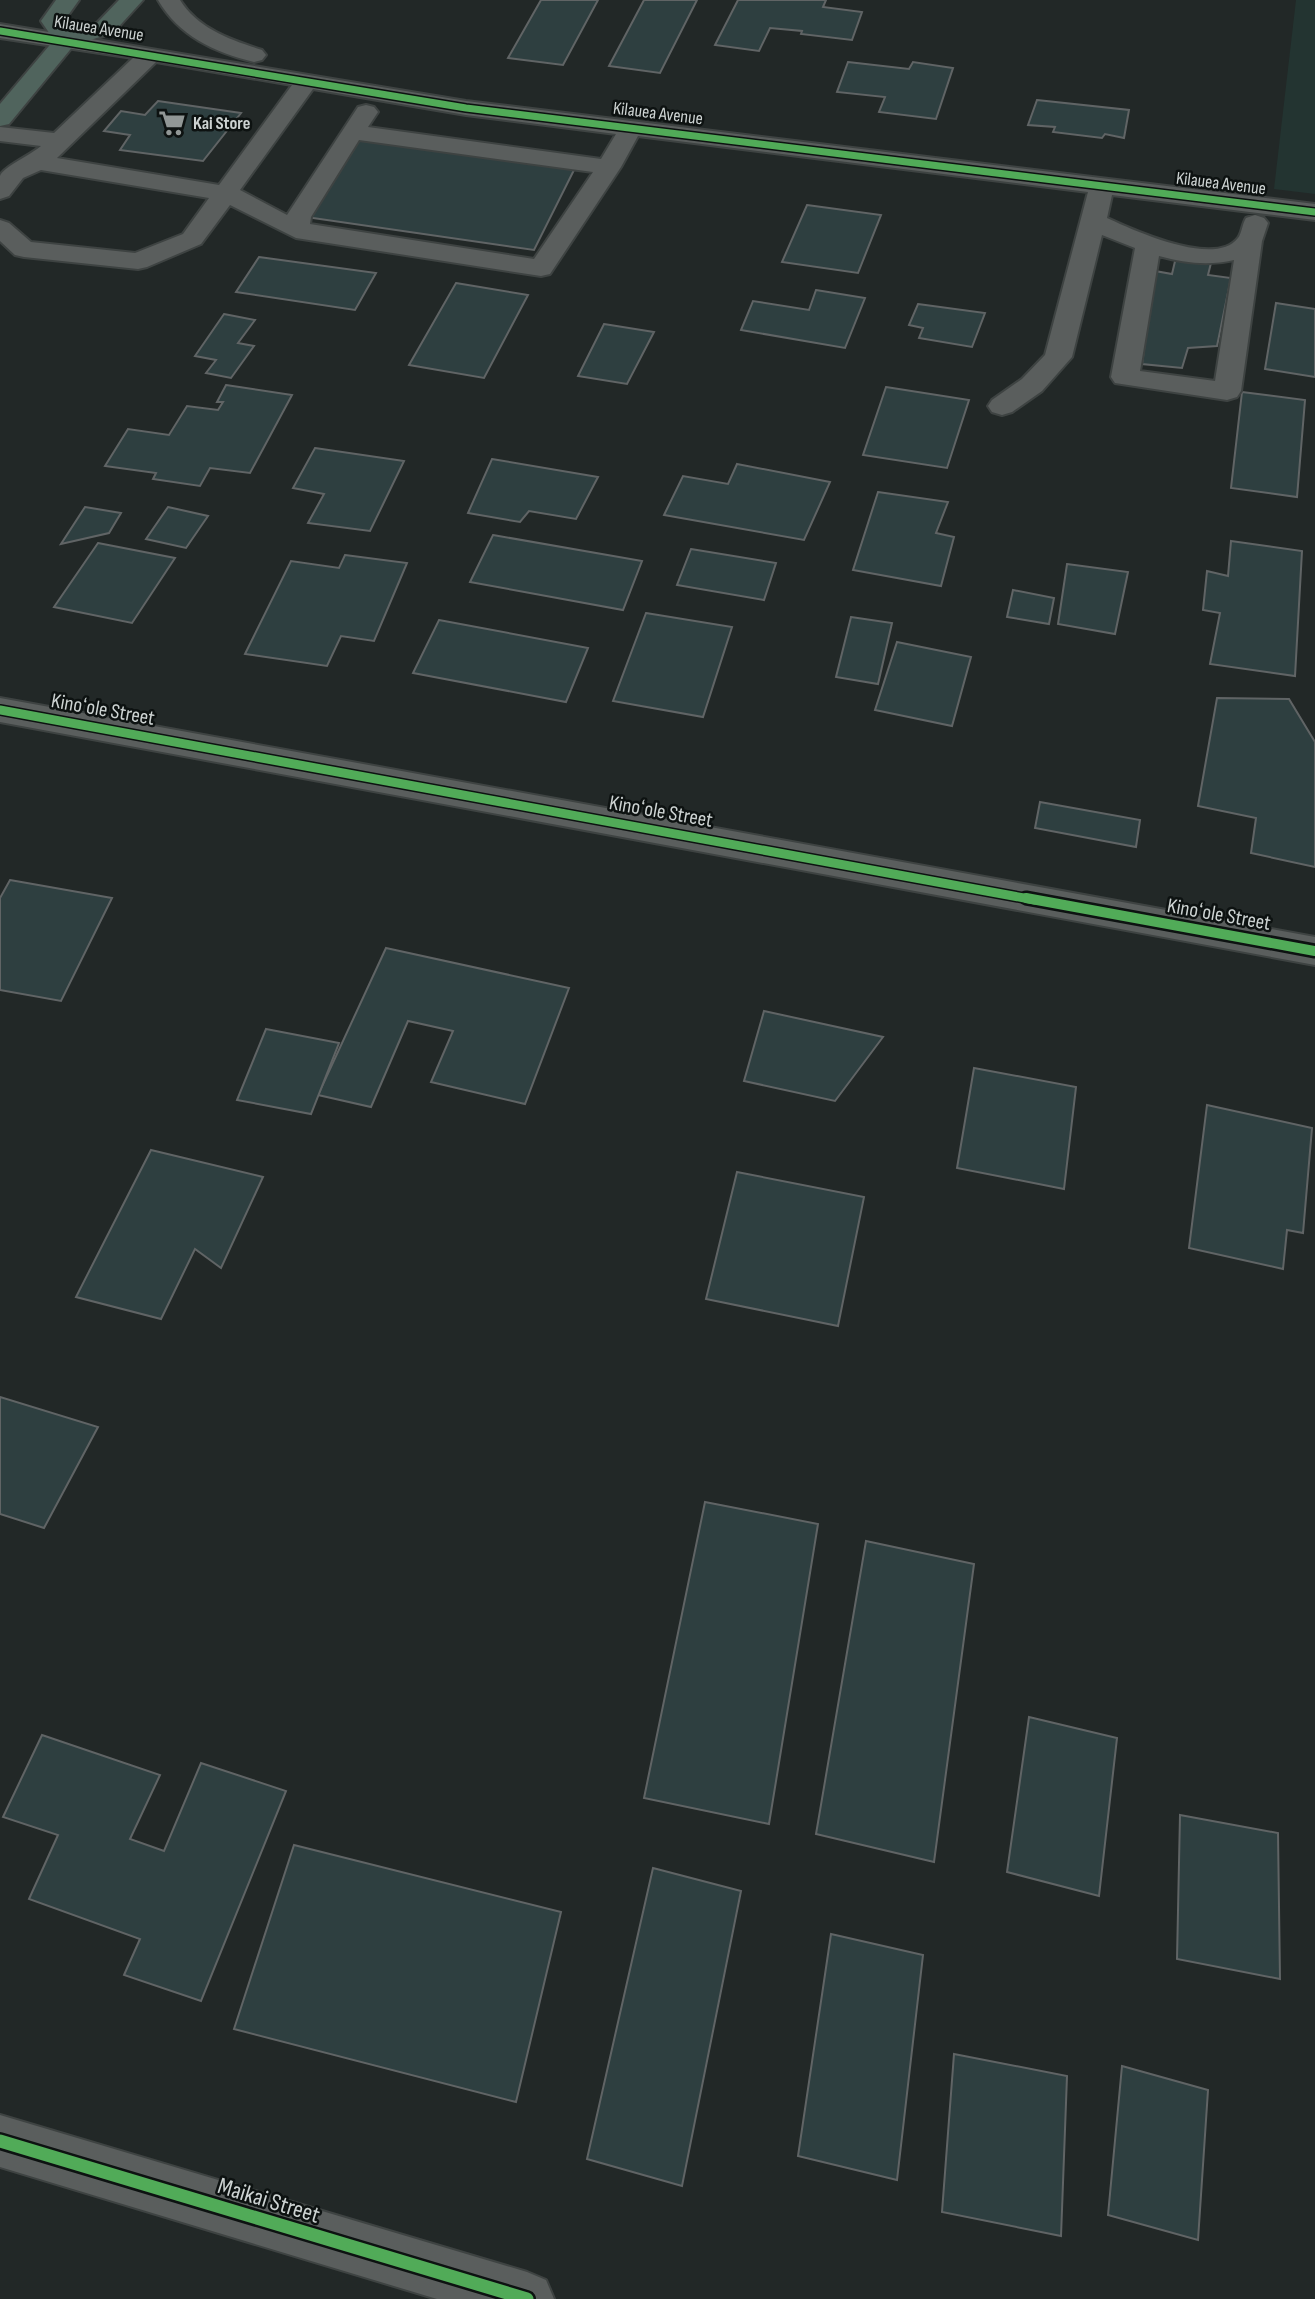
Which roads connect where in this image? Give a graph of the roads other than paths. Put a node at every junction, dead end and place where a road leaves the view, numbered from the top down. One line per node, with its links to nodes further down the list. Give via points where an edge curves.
1 (68, 0): 5 (highway, via 52,21)
2 (132, 0): 5 (highway, via 105,28)
3 (169, 0): 9 (street, via 194,30 214,41)
4 (0, 32): 5 (street, Kilauea Avenue)
5 (66, 40): 6 (street, Kilauea Avenue); 10 (highway)
6 (151, 54): 7 (street, Kilauea Avenue); 14 (street)
7 (308, 80): 8 (street, Kilauea Avenue); 19 (street)
8 (379, 93): 9 (street, Kilauea Avenue); 12 (street)
9 (466, 107): 11 (street, Kilauea Avenue)
10 (0, 119)
11 (631, 128): 16 (street); 17 (street, Kilauea Avenue)
12 (352, 132): 16 (street); 24 (street, via 298,216)
13 (0, 134): 14 (street)
14 (61, 141): 15 (street)
15 (38, 162): 18 (street, via 15,173); 19 (street)
16 (609, 167): 24 (street, via 541,268)
17 (1102, 186): 20 (street, Kilauea Avenue); 22 (street)
18 (0, 191)
19 (228, 194): 23 (street, via 192,239 138,261 24,249); 24 (street)
20 (1261, 205): 21 (street, Kilauea Avenue); 25 (street)
21 (1315, 212)
22 (1093, 221): 26 (street); 27 (street, via 1058,357)
23 (0, 228)
24 (296, 230)
25 (1250, 242): 26 (street, via 1235,253 1204,256); 26 (street, via 1227,391 1125,377)
26 (1148, 246)
27 (1002, 406)
28 (0, 710): 29 (street, Kinoʻole Street)
29 (1315, 951)
30 (0, 2141): 31 (street, Maikai Street)
31 (527, 2299)

